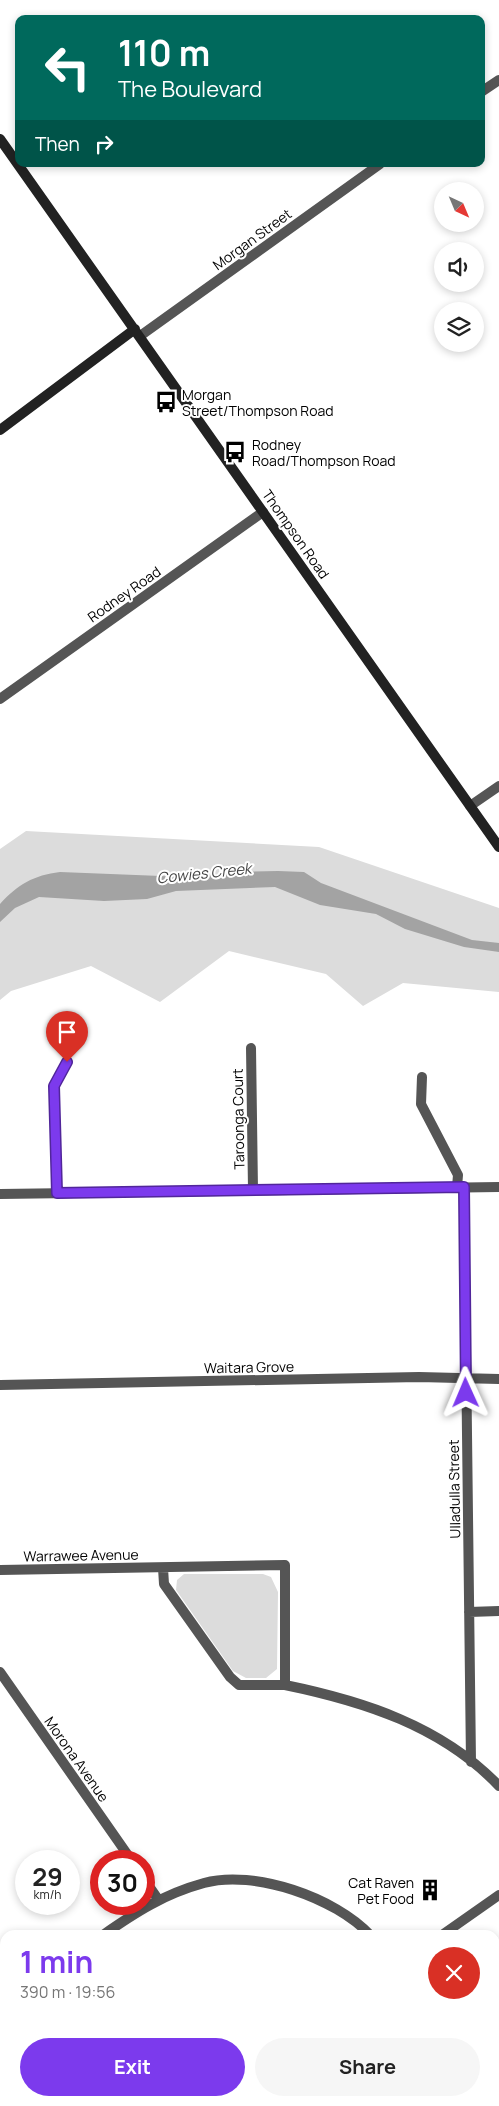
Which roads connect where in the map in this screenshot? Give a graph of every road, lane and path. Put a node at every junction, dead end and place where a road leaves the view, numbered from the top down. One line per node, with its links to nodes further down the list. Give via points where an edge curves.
1 (499, 80): 2 (street)
2 (485, 89)
3 (0, 139): 4 (main road, Thompson Road)
4 (15, 160)
5 (20, 167): 7 (main road, Thompson Road)
6 (376, 167): 7 (street, Morgan Street)
7 (137, 332): 8 (main road, Morgan Street); 9 (main road, Thompson Road)
8 (0, 430)
9 (263, 512): 10 (street, Rodney Road); 12 (main road, Thompson Road)
10 (0, 699)
11 (499, 786): 12 (street)
12 (470, 806): 13 (main road, Thompson Road)
13 (499, 847)
14 (251, 1048): 19 (street, Taroonga Court)
15 (67, 1062): 20 (street, via 54,1086)
16 (422, 1077): 17 (street, Ulladulla Street, via 422,1104 458,1175)
17 (460, 1187): 18 (street); 19 (street); 22 (street, Ulladulla Street)
18 (499, 1187)
19 (252, 1190): 20 (street)
20 (57, 1193): 21 (street)
21 (0, 1194)
22 (466, 1378): 23 (street, Waitara Grove); 24 (street, Waitara Grove); 28 (street, Ulladulla Street)
23 (499, 1379)
24 (0, 1385)
25 (163, 1568): 26 (street, Warrawee Avenue); 30 (street, via 164,1584 230,1677 239,1685); 30 (street, Warrawee Avenue, via 286,1563)
26 (0, 1570)
27 (499, 1611): 28 (street)
28 (469, 1612): 31 (street, Ulladulla Street)
29 (0, 1672): 33 (street, Morona Avenue)
30 (285, 1685): 31 (street, via 336,1696 392,1715 447,1742)
31 (471, 1762): 32 (street)
32 (499, 1786)
33 (124, 1850)
34 (155, 1895): 36 (street)
35 (499, 1895): 39 (street)
36 (158, 1899): 37 (street); 38 (street, via 206,1882 240,1880 273,1884 338,1908)
37 (110, 1930)
38 (364, 1930)
39 (449, 1930)

